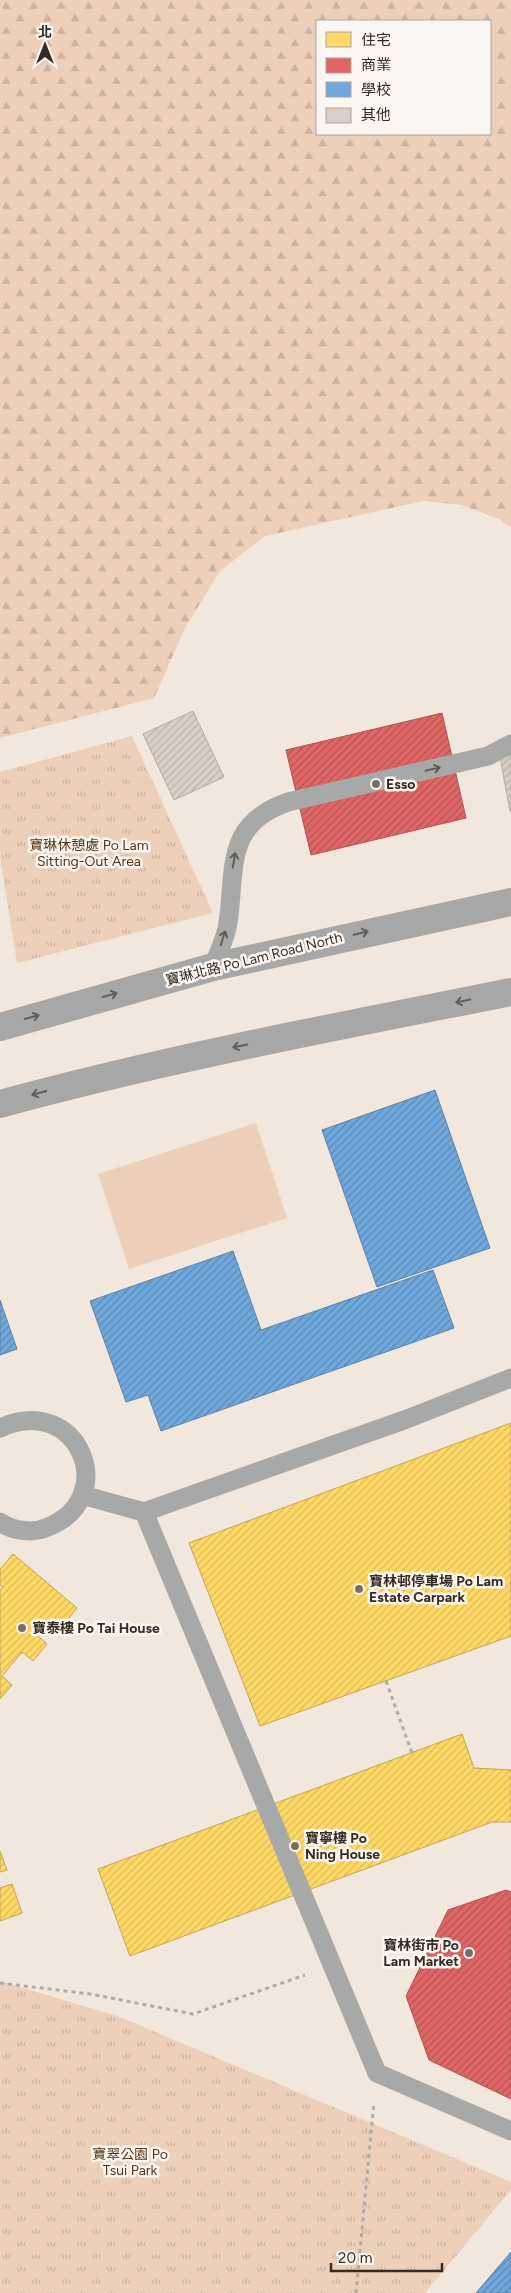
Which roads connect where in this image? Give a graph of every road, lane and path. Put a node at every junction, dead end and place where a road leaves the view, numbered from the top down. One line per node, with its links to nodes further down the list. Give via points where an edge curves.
1 (511, 744): 3 (lane, one-way to 1, via 228,924 235,854 241,837 269,809 488,756)
2 (511, 902): 3 (main road, 寶琳北路 Po Lam Road North, one-way to 2)
3 (213, 967): 5 (main road, 寶琳北路 Po Lam Road North, one-way to 3)
4 (511, 992): 6 (main road, one-way to 6, via 234,1047)
5 (0, 1027)
6 (0, 1104)
7 (511, 1378): 10 (lane, via 407,1419)
8 (0, 1428): 9 (lane, via 15,1421 32,1419 50,1422 65,1431 77,1444 84,1460 86,1478)
9 (82, 1495): 10 (lane); 11 (lane, via 73,1511 60,1523 43,1529 24,1531)
10 (144, 1512): 14 (lane)
11 (0, 1522)
12 (386, 1681): 13 (path)
13 (412, 1753)
14 (332, 1966): 15 (path, via 193,2014 90,1994); 16 (lane)
15 (0, 1982)
16 (377, 2073): 17 (lane); 18 (path)
17 (511, 2132)
18 (356, 2293)

